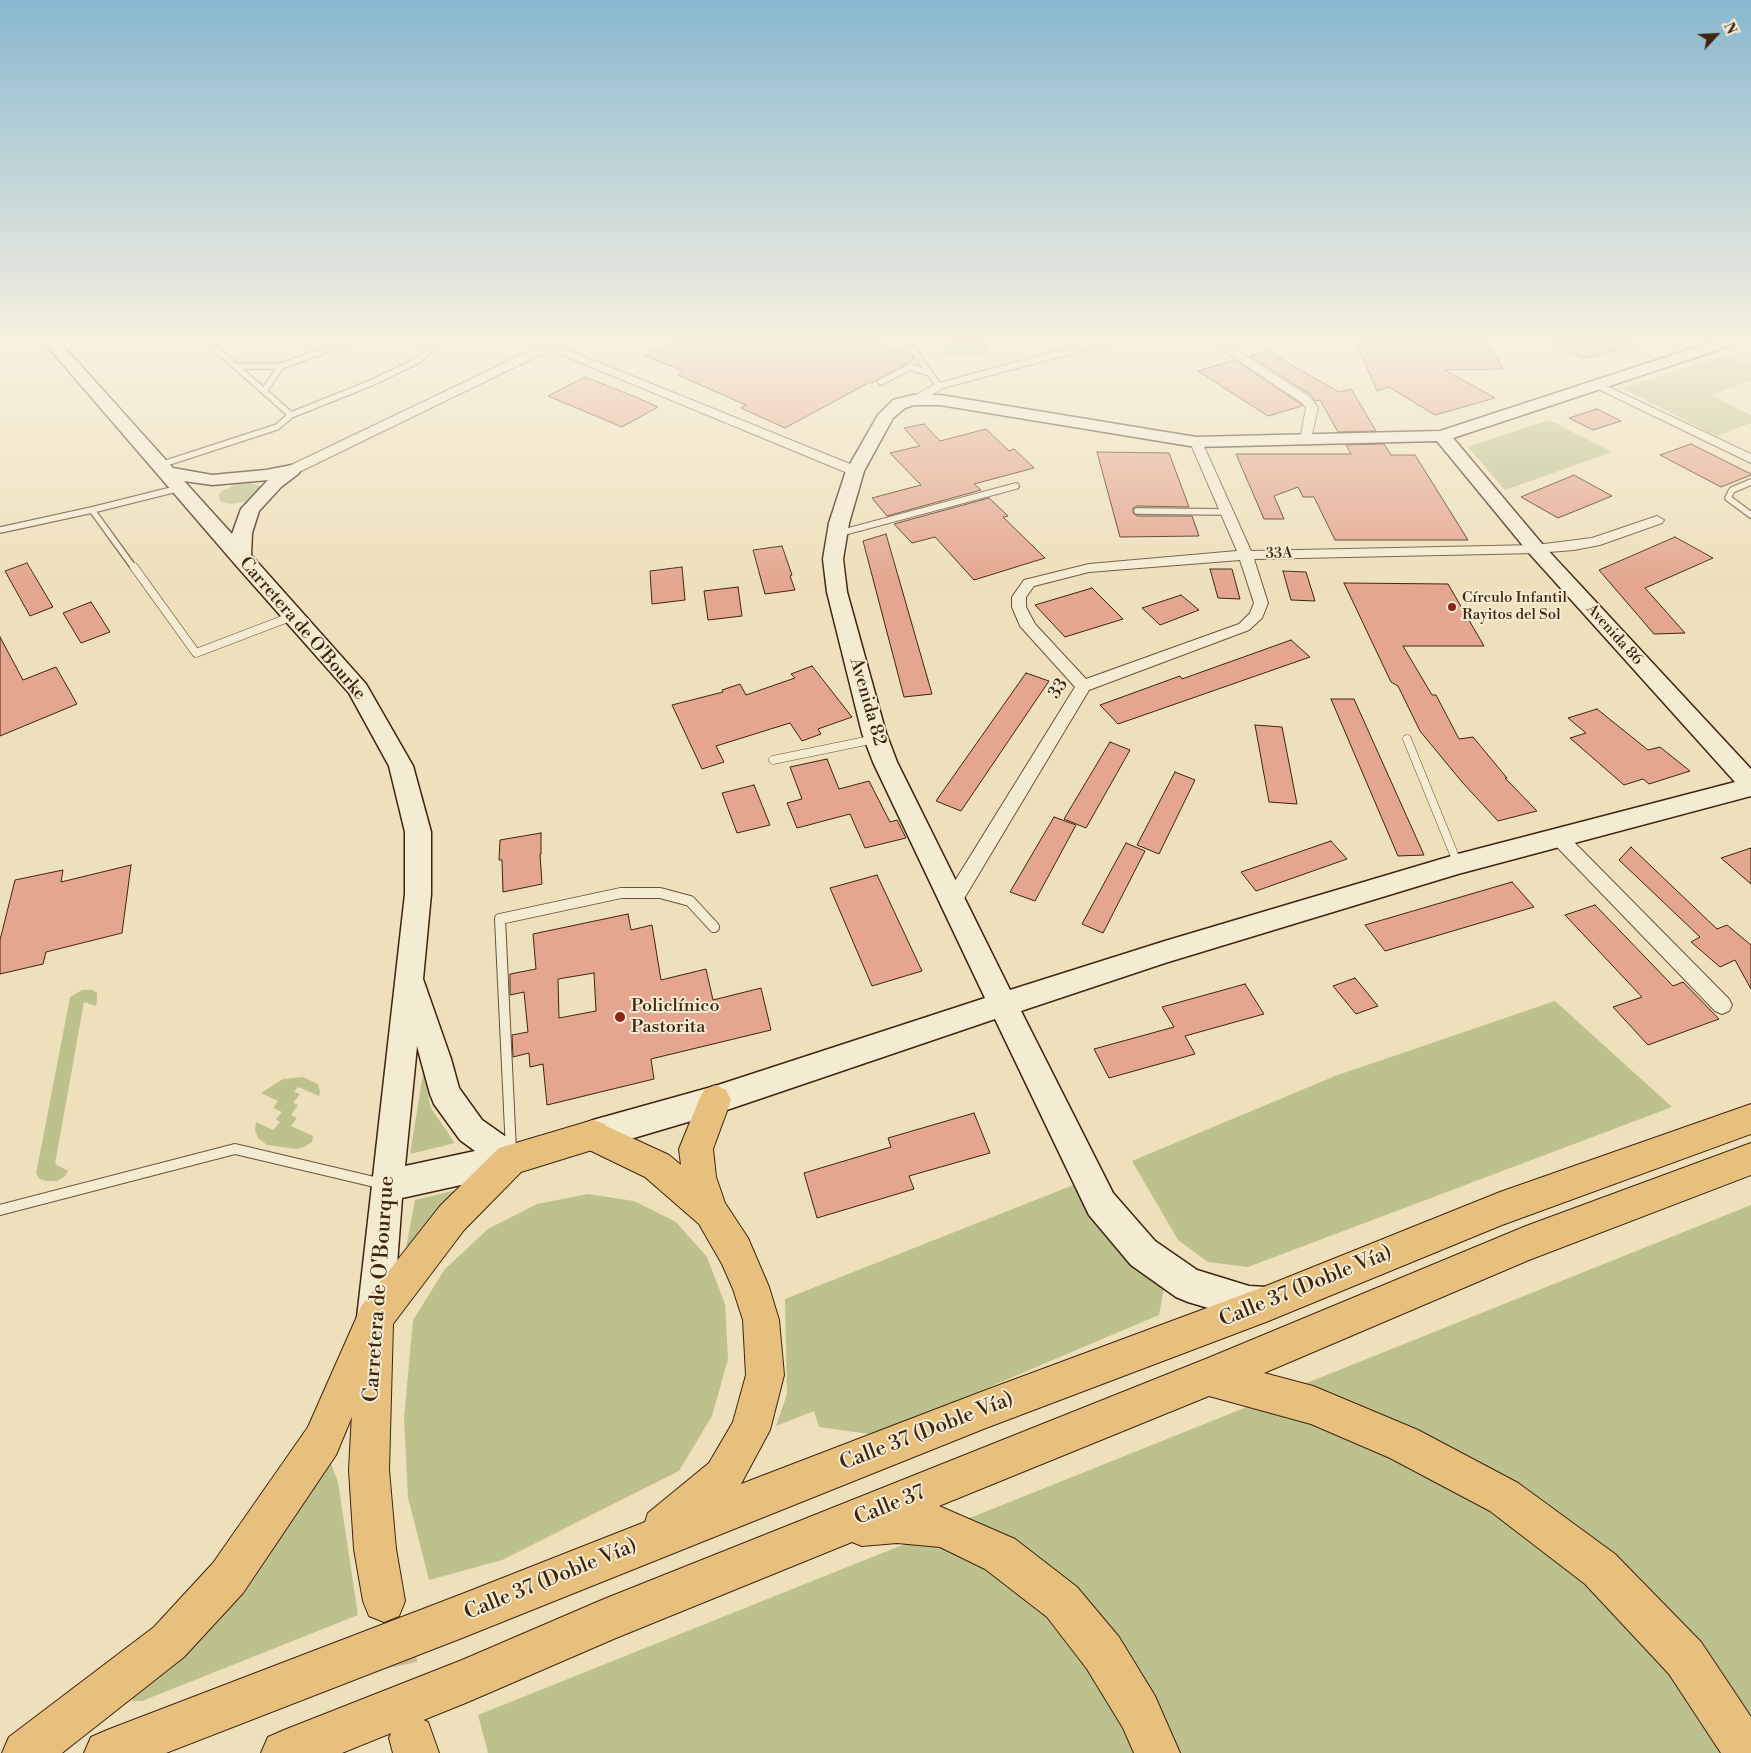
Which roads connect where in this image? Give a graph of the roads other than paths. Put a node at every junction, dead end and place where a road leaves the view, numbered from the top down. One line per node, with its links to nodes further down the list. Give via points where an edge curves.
1 (122, 422): 16 (street, Carretera de O'Bourke)
2 (283, 422): 16 (lane)
3 (389, 422): 14 (street)
4 (737, 422): 15 (street)
5 (882, 422): 15 (street, Avenida 82)
6 (1073, 422): 12 (street)
7 (1309, 422): 11 (street)
8 (1485, 422): 10 (street)
9 (1674, 422): 13 (street)
10 (1442, 436): 11 (street); 28 (street, Avenida 86)
11 (1306, 440): 12 (street)
12 (1196, 442): 23 (street)
13 (1751, 459)
14 (292, 470): 17 (street); 21 (street)
15 (856, 471): 27 (street, Avenida 82)
16 (169, 475): 17 (street); 20 (lane); 21 (street, Carretera de O'Bourke)
17 (230, 479): 21 (street, via 200,499)
18 (1751, 482): 24 (lane, via 1732,490 1728,498)
19 (1016, 486): 27 (lane)
20 (92, 510): 26 (lane); 31 (lane, via 196,653)
21 (222, 511): 30 (street, Carretera de O'Bourke); 30 (street, via 242,533)
22 (1137, 511): 23 (lane)
23 (1227, 512): 29 (street)
24 (1751, 515)
25 (1657, 520): 28 (street, 33A, via 1595,542)
26 (0, 530)
27 (837, 534): 33 (street, Avenida 82, via 833,559 837,592)
28 (1536, 549): 29 (street, 33A); 36 (street, Avenida 86)
29 (1246, 555): 32 (street, 33, via 1261,603 1257,615 1244,627); 32 (street, 33A, via 1111,564 1029,584 1019,597 1019,607 1028,626)
30 (241, 559): 31 (street, Carretera de O'Bourke)
31 (294, 616): 41 (street, Carretera de O'Bourke, via 358,689 401,766 418,832 418,894)
32 (1083, 686): 39 (street, 33)
33 (877, 739): 35 (lane); 39 (street, Avenida 82)
34 (1407, 739): 38 (lane)
35 (773, 760)
36 (1751, 786): 37 (street)
37 (1560, 839): 38 (street); 43 (street)
38 (1458, 864): 42 (street)
39 (952, 902): 42 (street, Avenida 82)
40 (714, 927): 47 (lane, via 690,900 660,893 622,893 500,919)
41 (410, 977): 47 (street, via 444,1094 471,1130); 49 (street, Carretera de O'Bourque)
42 (1003, 1004): 44 (street); 52 (street, Avenida 82, via 1102,1204 1142,1253 1188,1285 1249,1303)
43 (1722, 1005)
44 (715, 1100): 46 (street); 51 (main road, via 696,1148 699,1177)
45 (1751, 1119): 52 (main road, Calle 37 (Doble Vía), via 1500,1210)
46 (593, 1136): 47 (main road); 51 (main road, via 657,1166)
47 (512, 1159): 49 (street); 53 (main road, via 452,1218)
48 (1751, 1159): 54 (main road, via 1526,1244)
49 (388, 1185): 50 (lane, via 235,1149); 53 (street, Carretera de O'Bourque)
50 (0, 1210)
51 (711, 1212): 56 (main road, via 735,1251 751,1287 761,1320 765,1374 750,1430 723,1477)
52 (1266, 1304): 56 (main road, Calle 37 (Doble Vía))
53 (375, 1318): 57 (main road, Carretera de O'Bourque, via 369,1470 375,1549); 58 (main road, via 322,1441 228,1578 169,1642)
54 (1209, 1377): 55 (main road, Calle 37); 62 (main road, via 1312,1405 1404,1444 1504,1497 1600,1569 1678,1651)
55 (838, 1527): 60 (main road); 61 (main road, via 897,1522 942,1527 1000,1554 1062,1602 1103,1653 1139,1712)
56 (646, 1542): 59 (main road, Calle 37 (Doble Vía))
57 (384, 1600)
58 (25, 1753)
59 (107, 1753)
60 (284, 1753)
61 (1157, 1753)
62 (1748, 1753)

